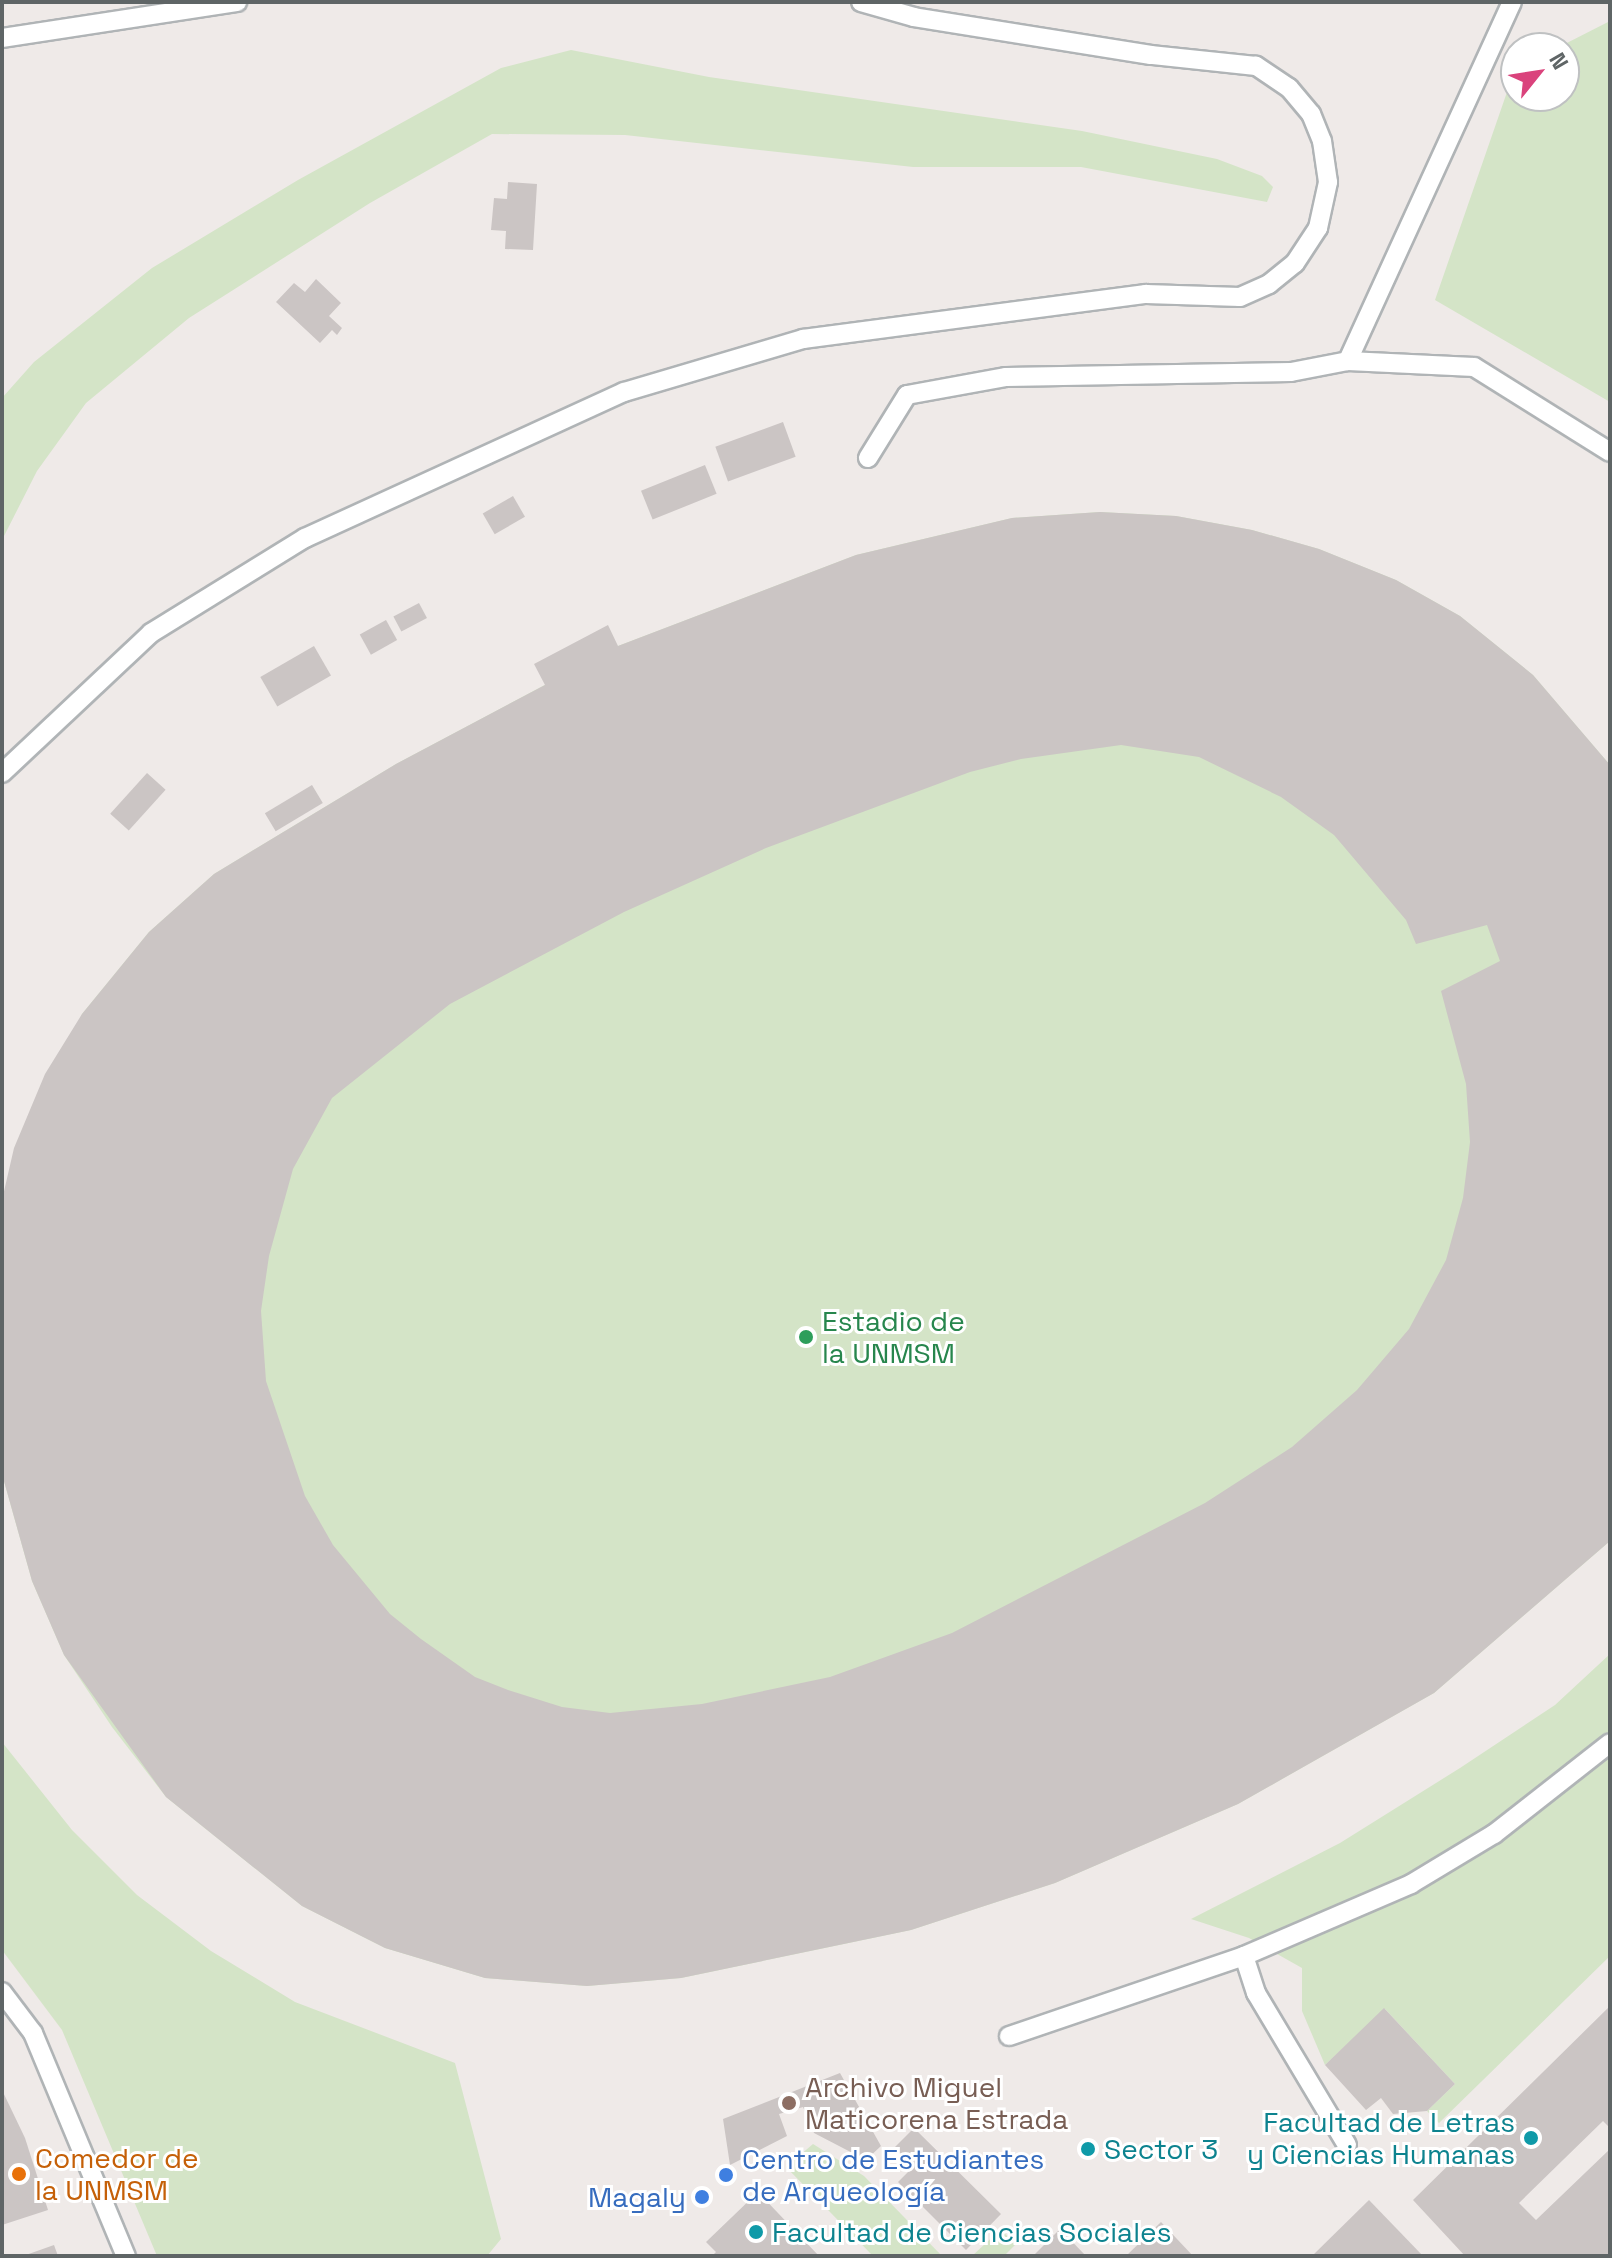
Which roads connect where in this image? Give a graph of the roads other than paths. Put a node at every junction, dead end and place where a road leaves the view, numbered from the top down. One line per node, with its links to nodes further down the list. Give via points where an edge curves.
1 (237, 2): 4 (lane)
2 (861, 2): 8 (lane, via 914,17 1151,55 1256,66 1289,88 1311,114 1322,141 1328,182 1318,228 1295,263 1269,284 1240,297 1146,294 803,339 624,392 292,545 151,633)
3 (1512, 2): 5 (lane)
4 (2, 38)
5 (1348, 361): 6 (lane, via 1474,367); 7 (lane, via 1291,372 1006,377 907,395)
6 (1610, 452)
7 (868, 458)
8 (2, 773)
9 (1610, 1743): 10 (lane, via 1494,1834 1411,1884)
10 (1244, 1956): 12 (lane); 13 (lane, via 1256,1993)
11 (2, 1992): 14 (lane, via 33,2033)
12 (1009, 2036)
13 (1347, 2145)
14 (126, 2256)

